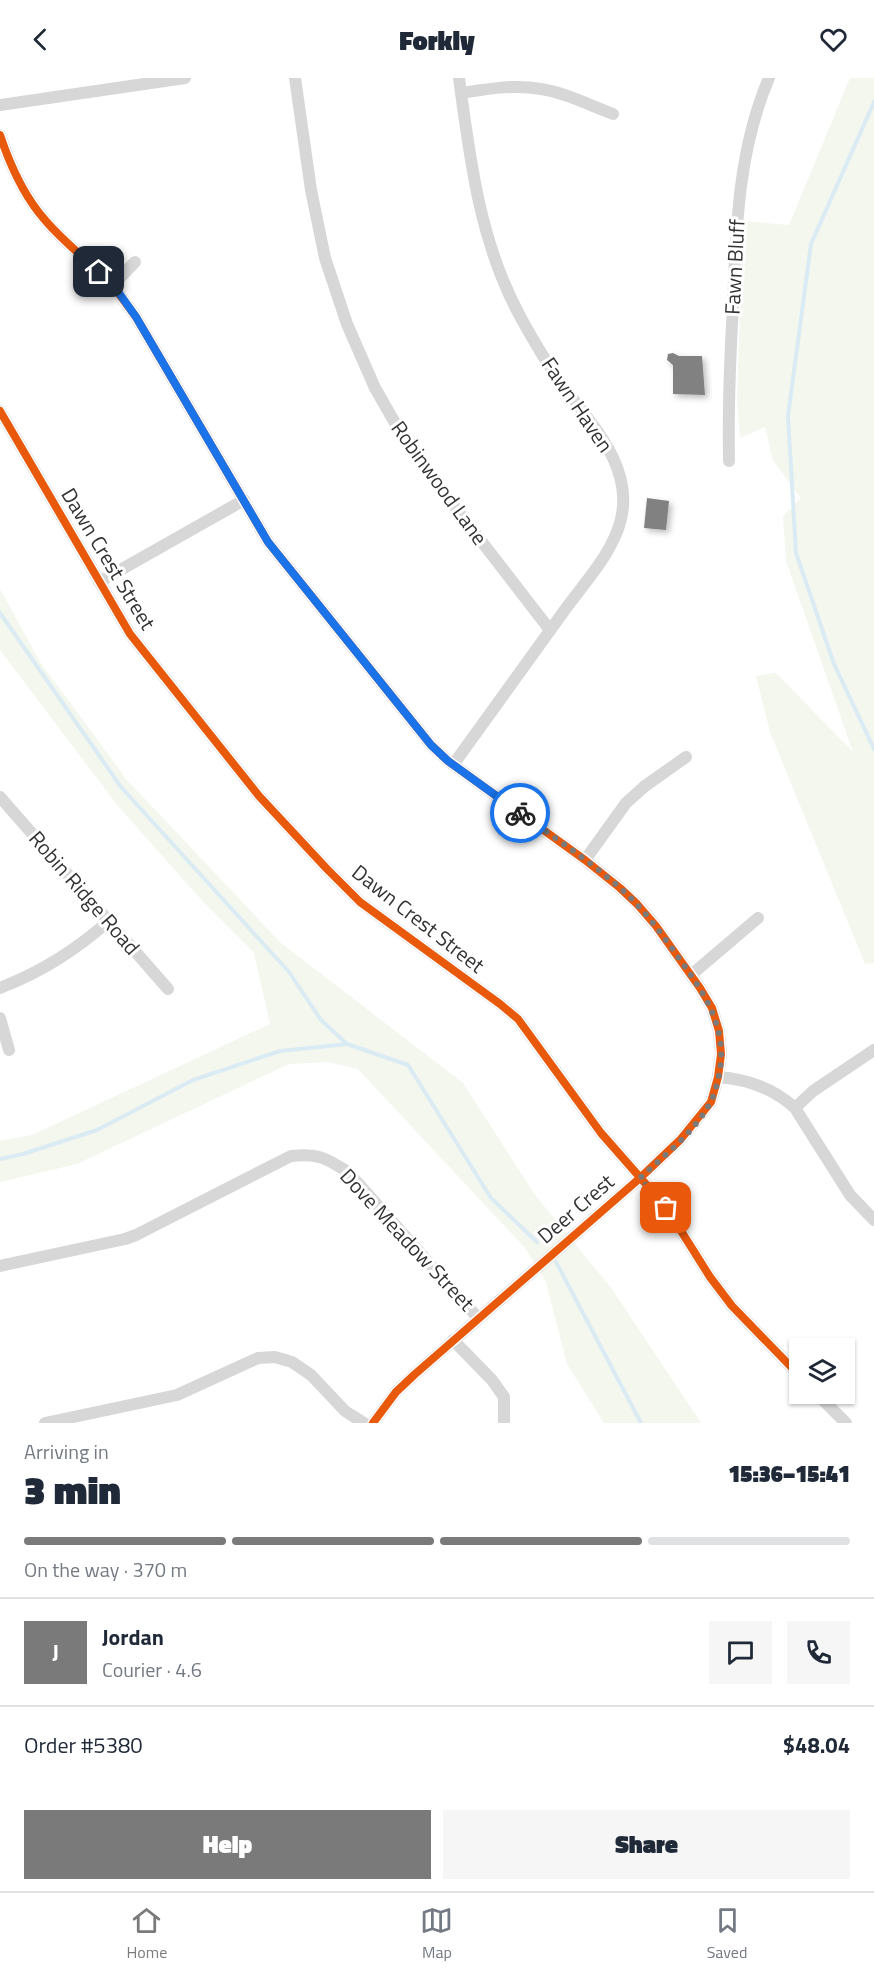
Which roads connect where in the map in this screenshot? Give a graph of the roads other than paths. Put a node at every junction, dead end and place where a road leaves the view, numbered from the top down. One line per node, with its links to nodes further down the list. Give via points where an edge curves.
1 (185, 78): 6 (street)
2 (295, 78): 15 (street, Robinwood Lane, via 311,190 326,258 347,324 375,388 410,449)
3 (459, 78): 5 (street, Fawn Haven)
4 (769, 78): 12 (street, Fawn Bluff, via 745,154 738,208)
5 (461, 93): 7 (street, via 508,87 540,89); 15 (street, Fawn Haven, via 471,165 498,269 546,361 606,442 622,487 621,520 613,539)
6 (0, 105)
7 (613, 114)
8 (0, 135): 10 (street, Deer Crest, via 17,178 39,212)
9 (135, 262): 10 (street)
10 (112, 286): 13 (street, Deer Crest, via 136,317)
11 (0, 411): 14 (street, Dawn Crest Street)
12 (729, 461)
13 (244, 500): 14 (street); 17 (street, Deer Crest, via 268,542 431,745)
14 (99, 582): 30 (street, Dawn Crest Street, via 130,634 260,796 360,902 518,1019 601,1133)
15 (550, 630): 17 (street, Fawn Haven)
16 (687, 757): 19 (street, via 626,803)
17 (453, 765): 19 (street, Deer Crest)
18 (0, 798): 21 (street, Robin Ridge Road)
19 (585, 860): 22 (street, Deer Crest, via 637,904)
20 (758, 918): 22 (street)
21 (109, 921): 23 (street, via 53,964); 24 (street, Robin Ridge Road)
22 (691, 975): 28 (street, Deer Crest, via 716,1019 721,1054)
23 (0, 988)
24 (168, 989)
25 (0, 1018): 26 (street)
26 (9, 1050)
27 (874, 1050): 29 (street, via 813,1091)
28 (718, 1077): 29 (street, via 753,1083); 30 (street, Deer Crest, via 711,1102 696,1123)
29 (795, 1108): 31 (street, via 850,1195)
30 (640, 1178): 33 (street, Deer Crest); 35 (street, Dawn Crest Street, via 666,1208 732,1306)
31 (874, 1220)
32 (0, 1266): 33 (street, Dove Meadow Street, via 125,1239 291,1156 308,1154 326,1157 348,1172)
33 (478, 1318): 34 (street, Deer Crest)
34 (453, 1340): 37 (street, via 504,1397); 40 (street, Deer Crest, via 396,1392)
35 (789, 1365)
36 (827, 1404): 41 (street)
37 (504, 1421)
38 (45, 1423): 39 (street, via 177,1395 258,1358 275,1357 292,1362 311,1375 345,1411)
39 (364, 1423)
40 (373, 1423)
41 (846, 1423)

